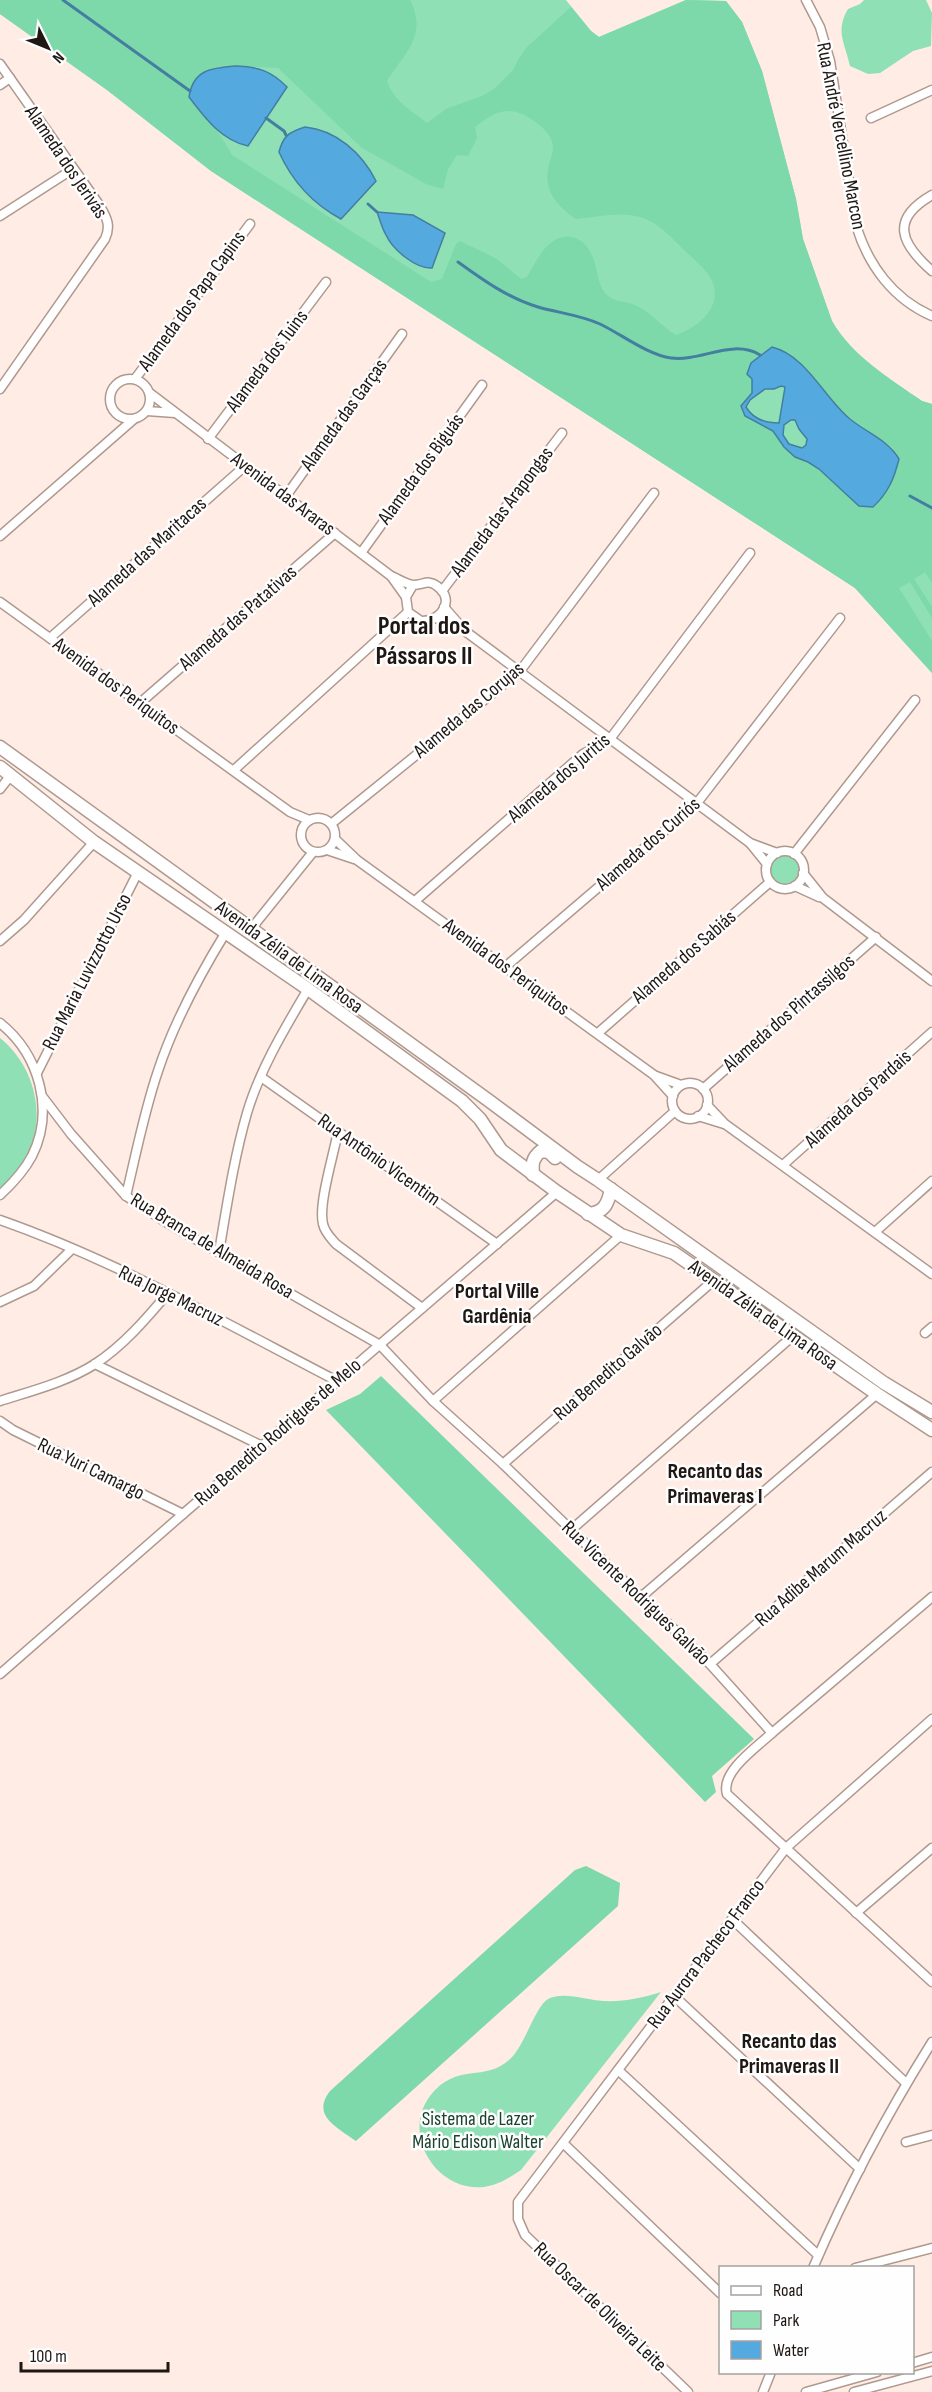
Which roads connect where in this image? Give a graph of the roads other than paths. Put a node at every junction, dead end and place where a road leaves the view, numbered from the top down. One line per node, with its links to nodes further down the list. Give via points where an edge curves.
1 (806, 0): 13 (street, Rua André Vercellino Marcon, via 828,52 861,242 888,284 902,298)
2 (0, 64): 3 (street, Alameda dos Jerivás)
3 (10, 78): 4 (street); 7 (street, Alameda dos Jerivás)
4 (0, 85)
5 (932, 90): 6 (street)
6 (871, 118)
7 (73, 169): 9 (street); 17 (street, Alameda dos Jerivás, via 100,206 108,231)
8 (932, 195): 11 (street, via 911,211 903,228 909,247)
9 (0, 216)
10 (250, 224): 15 (street, Alameda dos Papa Capins)
11 (932, 271)
12 (326, 282): 23 (street, Alameda dos Tuins)
13 (932, 316)
14 (402, 334): 26 (street, Alameda das Garças)
15 (135, 379): 18 (street); 21 (street, via 120,382 110,394 118,416)
16 (482, 385): 29 (street, Alameda dos Biguás)
17 (0, 389)
18 (151, 394): 19 (street); 20 (street, Avenida das Araras)
19 (147, 411): 20 (street); 21 (street)
20 (175, 413): 23 (street, Avenida das Araras)
21 (134, 419): 28 (street)
22 (562, 433): 33 (street, Alameda das Arapongas)
23 (208, 439): 24 (street, Avenida das Araras)
24 (245, 466): 26 (street, Avenida das Araras); 41 (street, Alameda das Maritacas)
25 (654, 493): 42 (street, Alameda das Corujas)
26 (286, 496): 27 (street, Avenida das Araras)
27 (335, 533): 29 (street, Avenida das Araras); 44 (street, Alameda das Patativas)
28 (0, 536)
29 (360, 553): 31 (street, Avenida das Araras)
30 (750, 553): 45 (street, Alameda dos Juritis)
31 (391, 576): 32 (street); 34 (street)
32 (413, 585): 33 (street, via 431,583); 34 (street)
33 (442, 591): 36 (street)
34 (406, 597): 37 (street)
35 (0, 602): 41 (street, Avenida dos Periquitos)
36 (444, 607): 38 (street); 40 (street)
37 (408, 612): 38 (street, via 421,621); 48 (street)
38 (436, 618): 40 (street)
39 (840, 618): 51 (street, Alameda dos Curiós)
40 (465, 631): 42 (street)
41 (50, 638): 44 (street, Avenida dos Periquitos)
42 (520, 670): 45 (street); 54 (street, Alameda das Corujas)
43 (915, 700): 62 (street)
44 (140, 704): 48 (street, Avenida dos Periquitos)
45 (610, 739): 51 (street); 70 (street, Alameda dos Juritis, via 583,754)
46 (0, 747): 71 (main road, Avenida Zélia de Lima Rosa)
47 (0, 767): 49 (main road, Avenida Zélia de Lima Rosa)
48 (234, 770): 52 (street, Avenida dos Periquitos)
49 (11, 775): 50 (street); 57 (main road, Avenida Zélia de Lima Rosa)
50 (0, 789)
51 (698, 803): 58 (street); 75 (street, Alameda dos Curiós)
52 (290, 812): 53 (street); 55 (street)
53 (309, 820): 54 (street, via 323,818); 55 (street)
54 (331, 824): 56 (street)
55 (302, 828): 60 (street, via 301,840)
56 (335, 839): 59 (street); 63 (street)
57 (94, 842): 65 (main road, Avenida Zélia de Lima Rosa); 74 (street)
58 (750, 843): 61 (street); 64 (street)
59 (327, 850): 60 (street); 63 (street)
60 (313, 852): 71 (street)
61 (777, 853): 62 (street); 64 (street)
62 (794, 854): 66 (street)
63 (357, 860): 70 (street, Avenida dos Periquitos)
64 (767, 864): 67 (street)
65 (138, 872): 72 (main road, Avenida Zélia de Lima Rosa); 81 (street, Rua Maria Luvizzotto Urso)
66 (803, 873): 68 (street); 69 (street)
67 (770, 882): 68 (street, via 785,889); 80 (street, Alameda dos Sabiás)
68 (795, 886): 69 (street)
69 (823, 898): 73 (street)
70 (415, 902): 75 (street, Avenida dos Periquitos)
71 (251, 929): 94 (main road, Avenida Zélia de Lima Rosa)
72 (226, 932): 77 (main road, Avenida Zélia de Lima Rosa); 101 (street, via 177,1021 158,1070)
73 (876, 937): 76 (street); 85 (street, Alameda dos Pintassilgos)
74 (0, 941)
75 (505, 967): 80 (street, Avenida dos Periquitos)
76 (932, 981)
77 (308, 989): 83 (street); 95 (main road, Avenida Zélia de Lima Rosa, via 462,1101 501,1150)
78 (0, 1023): 81 (street, Rua Branca de Almeida Rosa, via 30,1057)
79 (932, 1032): 93 (street, Alameda dos Pardais)
80 (598, 1033): 82 (street, Avenida dos Periquitos)
81 (37, 1073): 86 (street, Rua Branca de Almeida Rosa)
82 (654, 1075): 84 (street); 87 (street)
83 (261, 1077): 92 (street, Rua Antônio Vicentim); 108 (street, via 232,1174)
84 (681, 1085): 85 (street, via 692,1083); 87 (street)
85 (703, 1089): 88 (street)
86 (42, 1095): 100 (street, Rua Branca de Almeida Rosa, via 41,1129 28,1162); 101 (street, Rua Branca de Almeida Rosa, via 78,1143)
87 (672, 1096): 89 (street)
88 (707, 1105): 90 (street); 91 (street)
89 (675, 1111): 90 (street, via 688,1118); 96 (street)
90 (698, 1116): 91 (street)
91 (725, 1124): 93 (street)
92 (338, 1131): 106 (street, Rua Antônio Vicentim); 113 (street, via 326,1190 323,1223 327,1233 336,1244)
93 (783, 1165): 104 (street)
94 (578, 1167): 95 (main road, Avenida Zélia de Lima Rosa, via 566,1166 542,1151 533,1160); 96 (main road, Avenida Zélia de Lima Rosa)
95 (533, 1175): 99 (main road, Avenida Zélia de Lima Rosa)
96 (598, 1180): 98 (main road, Avenida Zélia de Lima Rosa)
97 (932, 1181): 104 (street)
98 (611, 1189): 102 (main road, via 602,1210); 121 (main road, Avenida Zélia de Lima Rosa, via 874,1376)
99 (557, 1192): 102 (main road, Avenida Zélia de Lima Rosa); 106 (street, Rua Benedito Rodrigues de Melo)
100 (0, 1195)
101 (126, 1196): 108 (street, Rua Branca de Almeida Rosa)
102 (588, 1214): 105 (main road, Avenida Zélia de Lima Rosa)
103 (0, 1220): 107 (street, Rua Jorge Macruz)
104 (875, 1232): 109 (street)
105 (621, 1235): 110 (main road, Avenida Zélia de Lima Rosa, via 674,1253); 120 (street)
106 (497, 1244): 113 (street, Rua Benedito Rodrigues de Melo)
107 (72, 1249): 111 (street, Rua Jorge Macruz); 112 (street, via 34,1286)
108 (219, 1252): 115 (street, Rua Branca de Almeida Rosa)
109 (932, 1274)
110 (713, 1281): 114 (main road, Avenida Zélia de Lima Rosa); 125 (street, Rua Benedito Galvão)
111 (168, 1293): 116 (street, via 142,1323); 117 (street, Rua Jorge Macruz)
112 (0, 1302)
113 (422, 1308): 115 (street, Rua Benedito Rodrigues de Melo)
114 (794, 1335): 118 (main road, Avenida Zélia de Lima Rosa); 128 (street)
115 (380, 1345): 117 (street, Rua Benedito Rodrigues de Melo); 120 (street, Rua Vicente Rodrigues Galvão)
116 (95, 1364): 119 (street); 124 (street)
117 (337, 1381): 124 (street, Rua Benedito Rodrigues de Melo)
118 (877, 1394): 123 (main road, Avenida Zélia de Lima Rosa); 129 (street)
119 (0, 1401)
120 (433, 1401): 125 (street, Rua Vicente Rodrigues Galvão)
121 (932, 1412)
122 (0, 1421): 127 (street, Rua Yuri Camargo)
123 (932, 1430)
124 (262, 1446): 127 (street, Rua Benedito Rodrigues de Melo)
125 (502, 1464): 128 (street, Rua Vicente Rodrigues Galvão)
126 (932, 1472): 131 (street, Rua Adibe Marum Macruz)
127 (183, 1514): 132 (street, Rua Benedito Rodrigues de Melo)
128 (571, 1530): 129 (street, Rua Vicente Rodrigues Galvão)
129 (641, 1597): 131 (street, Rua Vicente Rodrigues Galvão)
130 (932, 1598): 134 (street)
131 (710, 1664): 134 (street, Rua Vicente Rodrigues Galvão)
132 (0, 1674)
133 (932, 1719): 135 (street, Rua Aurora Pacheco Franco)
134 (772, 1733): 135 (street, via 732,1771 726,1789 728,1796)
135 (786, 1848): 137 (street); 138 (street, Rua Aurora Pacheco Franco)
136 (932, 1848): 137 (street)
137 (856, 1913): 139 (street)
138 (732, 1919): 140 (street, Rua Aurora Pacheco Franco); 143 (street)
139 (932, 1982)
140 (674, 1996): 142 (street, Rua Aurora Pacheco Franco); 147 (street)
141 (932, 2042): 143 (street)
142 (618, 2070): 146 (street, Rua Aurora Pacheco Franco); 150 (street)
143 (906, 2083): 147 (street)
144 (932, 2135): 145 (street)
145 (906, 2142)
146 (563, 2143): 148 (street, Rua Aurora Pacheco Franco, via 518,2202); 153 (street)
147 (860, 2169): 150 (street)
148 (518, 2219): 159 (street, Rua Oscar de Oliveira Leite, via 525,2235)
149 (932, 2248): 152 (street)
150 (818, 2255): 151 (street)
151 (814, 2266)
152 (863, 2266)
153 (719, 2292)
154 (932, 2357): 155 (street)
155 (914, 2362)
156 (932, 2371): 162 (street)
157 (771, 2374): 160 (street)
158 (873, 2374): 161 (street)
159 (688, 2392)
160 (763, 2392)
161 (806, 2392)
162 (854, 2392)

